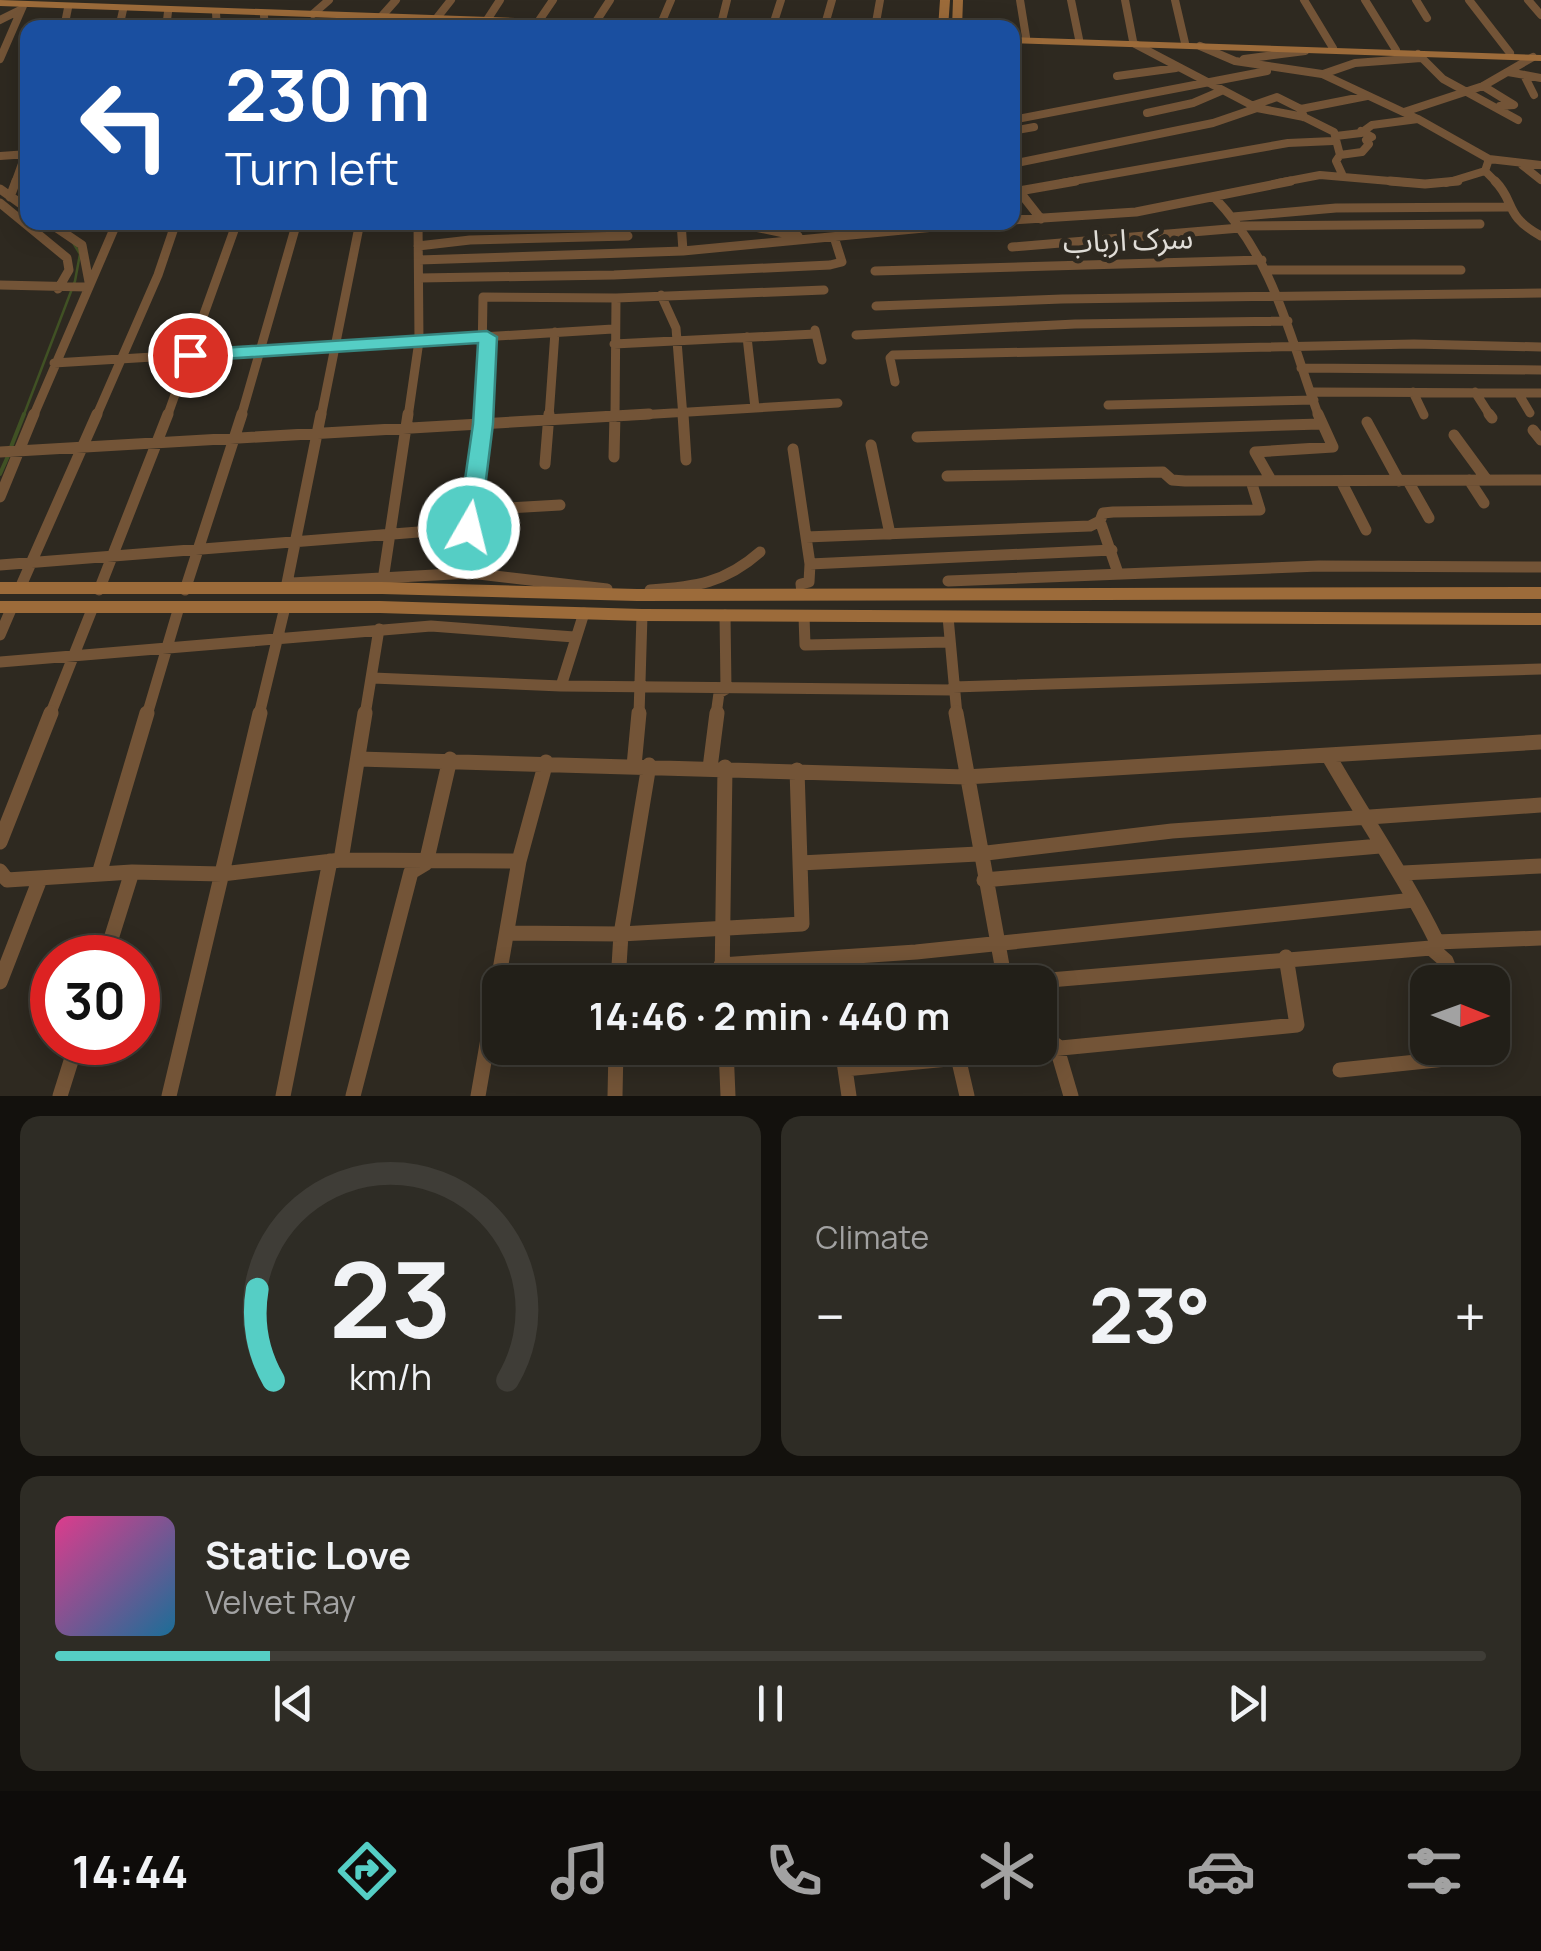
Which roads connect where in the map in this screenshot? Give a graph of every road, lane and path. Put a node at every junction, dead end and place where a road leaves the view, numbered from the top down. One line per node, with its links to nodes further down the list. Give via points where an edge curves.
1 (162, 0): 19 (street)
2 (253, 0): 21 (main road)
3 (329, 0): 24 (street)
4 (396, 0): 25 (street)
5 (610, 0): 36 (street)
6 (1020, 0): 38 (street)
7 (1071, 0): 40 (street)
8 (1125, 0): 41 (street)
9 (1174, 0): 42 (street)
10 (1304, 0): 44 (street)
11 (1365, 0): 46 (street)
12 (1416, 0): 26 (street)
13 (1469, 0): 47 (street)
14 (1528, 0): 23 (street)
15 (88, 3): 17 (main road); 19 (main road)
16 (0, 4): 17 (main road)
17 (25, 5): 18 (main road); 27 (street); 50 (street)
18 (68, 8): 20 (main road); 28 (street)
19 (152, 8): 21 (main road)
20 (123, 10): 22 (main road); 29 (street)
21 (232, 11): 22 (main road); 24 (main road); 31 (main road)
22 (168, 12): 30 (street)
23 (1541, 15)
24 (315, 16): 25 (main road); 32 (main road); 33 (street); 34 (main road)
25 (381, 17): 35 (main road)
26 (1427, 18)
27 (0, 20)
28 (66, 20)
29 (121, 20)
30 (167, 20)
31 (258, 20)
32 (281, 20)
33 (313, 20)
34 (340, 20)
35 (414, 20)
36 (593, 20)
37 (1020, 37): 38 (main road)
38 (1026, 37): 40 (main road)
39 (1020, 38): 41 (main road)
40 (1079, 39): 41 (main road)
41 (1134, 42): 42 (main road); 43 (main road); 52 (street)
42 (1184, 42): 45 (main road)
43 (1200, 46): 45 (main road); 51 (street)
44 (1333, 48): 45 (main road); 46 (main road)
45 (1310, 49): 48 (main road); 51 (street)
46 (1396, 50): 47 (main road)
47 (1510, 53): 49 (main road)
48 (1420, 56): 49 (main road); 55 (street); 62 (street)
49 (1538, 56): 54 (street)
50 (0, 59)
51 (1234, 61): 53 (street)
52 (1176, 68): 57 (street); 59 (street)
53 (1276, 70): 55 (street); 59 (street)
54 (1508, 72): 56 (street); 60 (street)
55 (1322, 74): 64 (street)
56 (1524, 75): 58 (street); 63 (street)
57 (1116, 76)
58 (1541, 78)
59 (1202, 81): 61 (street); 70 (street)
60 (1483, 86): 62 (street); 65 (street, via 1514,105)
61 (1221, 91): 66 (street); 68 (street)
62 (1470, 91): 65 (street); 67 (street)
63 (1534, 94)
64 (1367, 96): 67 (street); 69 (street)
65 (1496, 106): 72 (street)
66 (1254, 107): 69 (street); 69 (street, via 1277,97); 79 (street, via 1213,123)
67 (1404, 112): 71 (street)
68 (1147, 113)
69 (1303, 113): 76 (street)
70 (1020, 118)
71 (1418, 119): 75 (street); 78 (street)
72 (1518, 120)
73 (1034, 127): 74 (street)
74 (1020, 130)
75 (1361, 131): 76 (street); 77 (street, via 1372,138 1362,152)
76 (1335, 139): 77 (street); 87 (street)
77 (1340, 155): 84 (street)
78 (1489, 159): 80 (street); 83 (street)
79 (1020, 162)
80 (1519, 162): 81 (street); 85 (street)
81 (1541, 165)
82 (20, 171): 89 (street)
83 (1486, 171): 84 (street, via 1440,184); 94 (street, via 1503,189)
84 (1342, 174): 90 (street)
85 (1541, 180)
86 (0, 190): 89 (street)
87 (1020, 191)
88 (1020, 192): 95 (street)
89 (10, 197): 92 (street)
90 (1214, 197): 95 (street, via 1136,212); 98 (street)
91 (0, 204): 96 (street)
92 (20, 204)
93 (1467, 207): 94 (street); 98 (street, via 1336,208); 98 (street, via 1480,224)
94 (1507, 207): 112 (street)
95 (1041, 219): 97 (street)
96 (20, 220)
97 (1020, 220)
98 (1237, 224): 116 (street); 120 (street)
99 (32, 230): 127 (street, via 67,258)
100 (61, 230): 125 (street, via 82,245)
101 (113, 230): 125 (street)
102 (173, 230): 149 (street)
103 (234, 230): 148 (street)
104 (295, 230): 147 (street)
105 (359, 230): 145 (street)
106 (418, 230): 115 (street)
107 (628, 230): 111 (street)
108 (682, 230): 117 (street)
109 (786, 230): 114 (street)
110 (905, 230): 113 (street)
111 (628, 236): 115 (street); 118 (street)
112 (1541, 236)
113 (834, 237): 114 (street); 121 (street, via 842,262)
114 (812, 239): 117 (street)
115 (418, 246): 119 (street)
116 (1012, 246)
117 (683, 251): 118 (street)
118 (629, 254): 119 (street)
119 (419, 260): 124 (street)
120 (1264, 265): 122 (street, سرک ارباب); 123 (street, سرک ارباب); 132 (street)
121 (762, 268): 124 (street); 129 (street)
122 (1461, 270)
123 (876, 272)
124 (420, 278): 141 (street)
125 (88, 284): 127 (street); 151 (street)
126 (0, 286): 127 (street)
127 (58, 288)
128 (824, 290): 129 (street)
129 (763, 291): 131 (street)
130 (1541, 293): 132 (street)
131 (661, 295): 133 (street); 142 (street)
132 (1278, 295): 134 (street); 135 (street)
133 (616, 298): 136 (street); 139 (street, via 483,297)
134 (876, 306)
135 (1288, 322): 138 (street); 144 (street)
136 (613, 329): 137 (street); 143 (street)
137 (555, 332): 139 (street); 168 (street)
138 (856, 335)
139 (487, 337): 141 (street); 170 (street)
140 (747, 337): 142 (street); 150 (street, via 815,332); 162 (street)
141 (419, 341): 145 (street); 172 (street)
142 (678, 341): 143 (street); 163 (street)
143 (614, 344): 166 (street)
144 (1295, 346): 146 (street); 152 (street); 154 (street, via 893,355)
145 (338, 347): 147 (street); 173 (street)
146 (1541, 347)
147 (260, 351): 148 (street); 176 (street)
148 (190, 355): 149 (street); 177 (street)
149 (122, 359): 151 (street); 179 (street)
150 (822, 360)
151 (54, 364): 181 (street)
152 (1301, 368): 153 (street); 159 (street)
153 (1541, 370)
154 (895, 382)
155 (1412, 392): 156 (street); 159 (street); 165 (street)
156 (1475, 392): 157 (street); 167 (street)
157 (1518, 393): 158 (street); 164 (street)
158 (1541, 393)
159 (1314, 396): 161 (street); 171 (street)
160 (838, 403): 162 (street)
161 (1108, 404)
162 (755, 408): 163 (street)
163 (682, 412): 166 (street); 183 (street)
164 (1530, 413)
165 (1424, 415)
166 (614, 416): 168 (street); 182 (street)
167 (1492, 418)
168 (547, 420): 170 (street); 184 (street)
169 (1367, 422): 192 (street)
170 (483, 424): 172 (street); 196 (street)
171 (1320, 424): 175 (street); 187 (street, via 1331,449 1255,452)
172 (407, 426): 173 (street); 201 (street)
173 (319, 433): 176 (street); 204 (street)
174 (1454, 435): 189 (street)
175 (917, 437)
176 (235, 438): 177 (street); 205 (street)
177 (158, 444): 179 (street); 208 (street)
178 (871, 446): 202 (street)
179 (80, 448): 181 (street); 210 (street)
180 (792, 449): 203 (street)
181 (8, 452): 193 (street)
182 (614, 457)
183 (686, 460)
184 (545, 464)
185 (947, 476): 186 (street, via 1157,472 1172,480)
186 (1251, 480): 187 (street); 198 (street, via 1260,510 1114,512 1103,513)
187 (1272, 480): 191 (street)
188 (1469, 480): 189 (street); 192 (street); 194 (street)
189 (1486, 480): 190 (street)
190 (1541, 480)
191 (1341, 481): 192 (street); 200 (street)
192 (1403, 481): 197 (street)
193 (0, 498)
194 (1484, 503)
195 (560, 505): 196 (street)
196 (473, 510): 199 (street)
197 (1429, 518)
198 (1100, 521): 202 (street); 206 (street)
199 (469, 528): 201 (street); 214 (street)
200 (1366, 530)
201 (388, 533): 204 (street); 216 (street)
202 (890, 534): 203 (street)
203 (806, 538): 211 (street)
204 (298, 541): 205 (street); 219 (street)
205 (198, 549): 208 (street); 224 (street)
206 (1112, 550): 209 (street); 215 (street)
207 (760, 552): 214 (street, via 718,585 637,591)
208 (112, 556): 210 (street); 223 (street)
209 (942, 556): 211 (street); 218 (street)
210 (30, 564): 212 (street); 217 (street)
211 (810, 564): 220 (street)
212 (0, 565)
213 (1541, 567): 215 (street)
214 (470, 573): 216 (street)
215 (1118, 573): 218 (street)
216 (382, 582): 219 (main road); 220 (main road, via 638,595)
217 (10, 588): 223 (main road)
218 (949, 588): 220 (main road); 222 (main road)
219 (286, 593): 224 (main road); 226 (main road); 236 (street)
220 (802, 593)
221 (1541, 593): 222 (main road)
222 (1264, 594): 231 (main road)
223 (96, 598): 224 (main road); 225 (main road); 239 (street)
224 (182, 598): 238 (street)
225 (6, 607): 234 (street)
226 (584, 613): 227 (main road); 235 (street)
227 (642, 615): 228 (main road); 244 (street)
228 (725, 616): 229 (main road); 246 (street)
229 (804, 616): 230 (main road); 237 (street, via 805,644)
230 (948, 617): 231 (main road); 237 (street)
231 (1272, 618): 232 (main road)
232 (1541, 619)
233 (378, 629): 235 (street, via 447,626); 236 (street); 242 (street)
234 (0, 635)
235 (574, 638): 243 (street)
236 (275, 641): 238 (street); 270 (street)
237 (948, 642): 245 (street)
238 (165, 650): 239 (street); 269 (street)
239 (73, 658): 240 (street); 258 (street)
240 (0, 662)
241 (1541, 668): 245 (street)
242 (373, 678): 243 (street); 249 (street)
243 (562, 686): 244 (street)
244 (642, 686): 246 (street); 252 (street)
245 (953, 688): 246 (street); 255 (street)
246 (726, 689): 253 (street, via 720,693)
247 (1541, 742): 248 (street)
248 (1328, 755): 255 (street); 257 (street)
249 (359, 759): 250 (street); 261 (street)
250 (450, 759): 251 (street); 263 (street)
251 (546, 762): 252 (street); 262 (street)
252 (642, 765): 253 (street); 276 (street)
253 (718, 767): 254 (street); 274 (street)
254 (797, 770): 255 (street); 264 (street)
255 (966, 777): 260 (street)
256 (1541, 805): 257 (street)
257 (1364, 818): 259 (street); 260 (street)
258 (0, 842)
259 (1380, 846): 268 (street); 272 (street)
260 (978, 854): 264 (street); 272 (street)
261 (336, 861): 263 (street); 270 (street); 303 (street)
262 (519, 862): 263 (street); 275 (street)
263 (426, 863): 304 (street, via 412,872)
264 (800, 863): 274 (street, via 802,924)
265 (1541, 866): 268 (street)
266 (0, 871): 271 (street, via 7,880)
267 (132, 872): 269 (street); 270 (street); 277 (street)
268 (1403, 873): 273 (street)
269 (99, 874): 271 (street)
270 (222, 874): 302 (street)
271 (40, 879): 289 (street)
272 (984, 880): 279 (street)
273 (1414, 900): 279 (street); 280 (street)
274 (724, 930): 276 (street); 284 (street)
275 (508, 933): 276 (street); 305 (street)
276 (621, 934): 283 (street)
277 (112, 935)
278 (1541, 938): 280 (street)
279 (998, 942): 282 (street); 286 (street)
280 (1434, 945): 281 (street); 287 (street)
281 (1286, 957): 288 (street); 290 (street, via 1296,1025)
282 (832, 958): 284 (street); 285 (street)
283 (619, 965)
284 (721, 965)
285 (833, 965)
286 (1001, 965)
287 (1448, 965)
288 (1057, 979)
289 (0, 982)
290 (1057, 1045)
291 (1057, 1049): 310 (street)
292 (1410, 1063): 300 (street)
293 (70, 1065): 301 (street)
294 (616, 1065): 306 (street)
295 (727, 1065): 307 (street)
296 (844, 1065): 299 (street)
297 (882, 1065): 299 (street)
298 (960, 1065): 309 (street)
299 (844, 1069): 308 (street)
300 (1340, 1070)
301 (60, 1096)
302 (169, 1096)
303 (282, 1096)
304 (353, 1096)
305 (478, 1096)
306 (615, 1096)
307 (728, 1096)
308 (850, 1096)
309 (967, 1096)
310 (1070, 1096)

